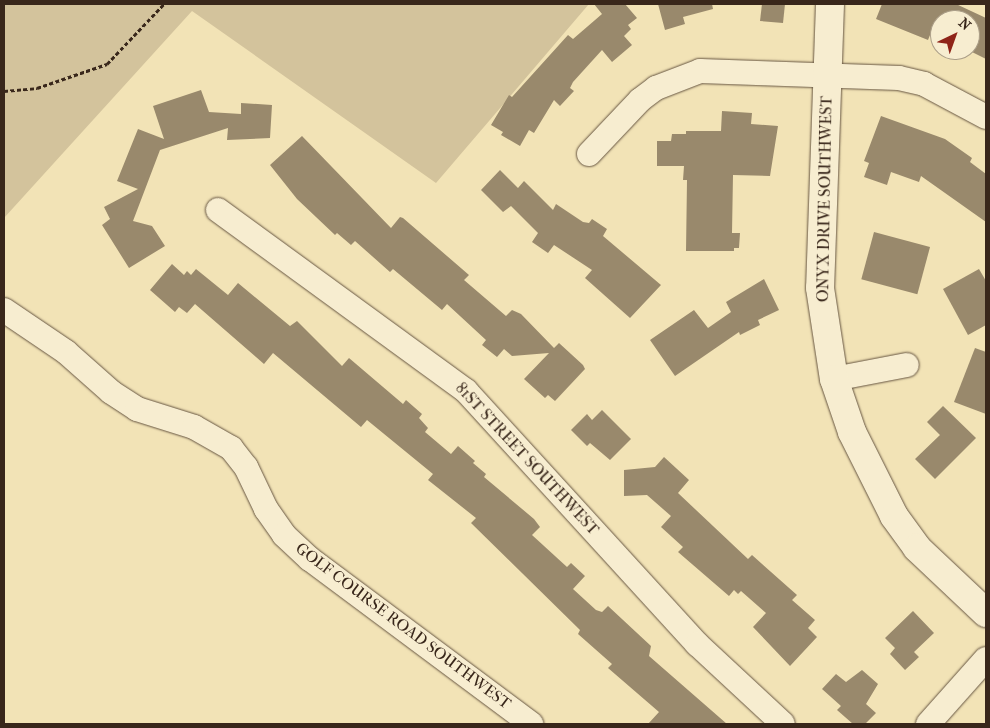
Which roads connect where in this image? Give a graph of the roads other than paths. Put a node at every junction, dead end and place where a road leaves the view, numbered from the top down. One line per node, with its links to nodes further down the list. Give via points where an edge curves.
1 (830, 4): 2 (street, ONYX DRIVE SOUTHWEST)
2 (828, 74): 3 (street, via 899,78 924,84); 4 (street, via 720,69 673,79 640,100); 8 (street, ONYX DRIVE SOUTHWEST, via 820,288)
3 (986, 117)
4 (589, 154)
5 (218, 210): 12 (street, 81ST STREET SOUTHWEST, via 466,390 697,644)
6 (4, 310): 11 (street, GOLF COURSE ROAD SOUTHWEST, via 66,352 111,392 137,409 194,426 231,448 246,467 266,509 297,547)
7 (907, 365): 8 (street)
8 (834, 379): 9 (street, ONYX DRIVE SOUTHWEST, via 852,432 894,516 917,548)
9 (986, 613)
10 (986, 659): 13 (street)
11 (531, 724)
12 (783, 724)
13 (928, 724)

